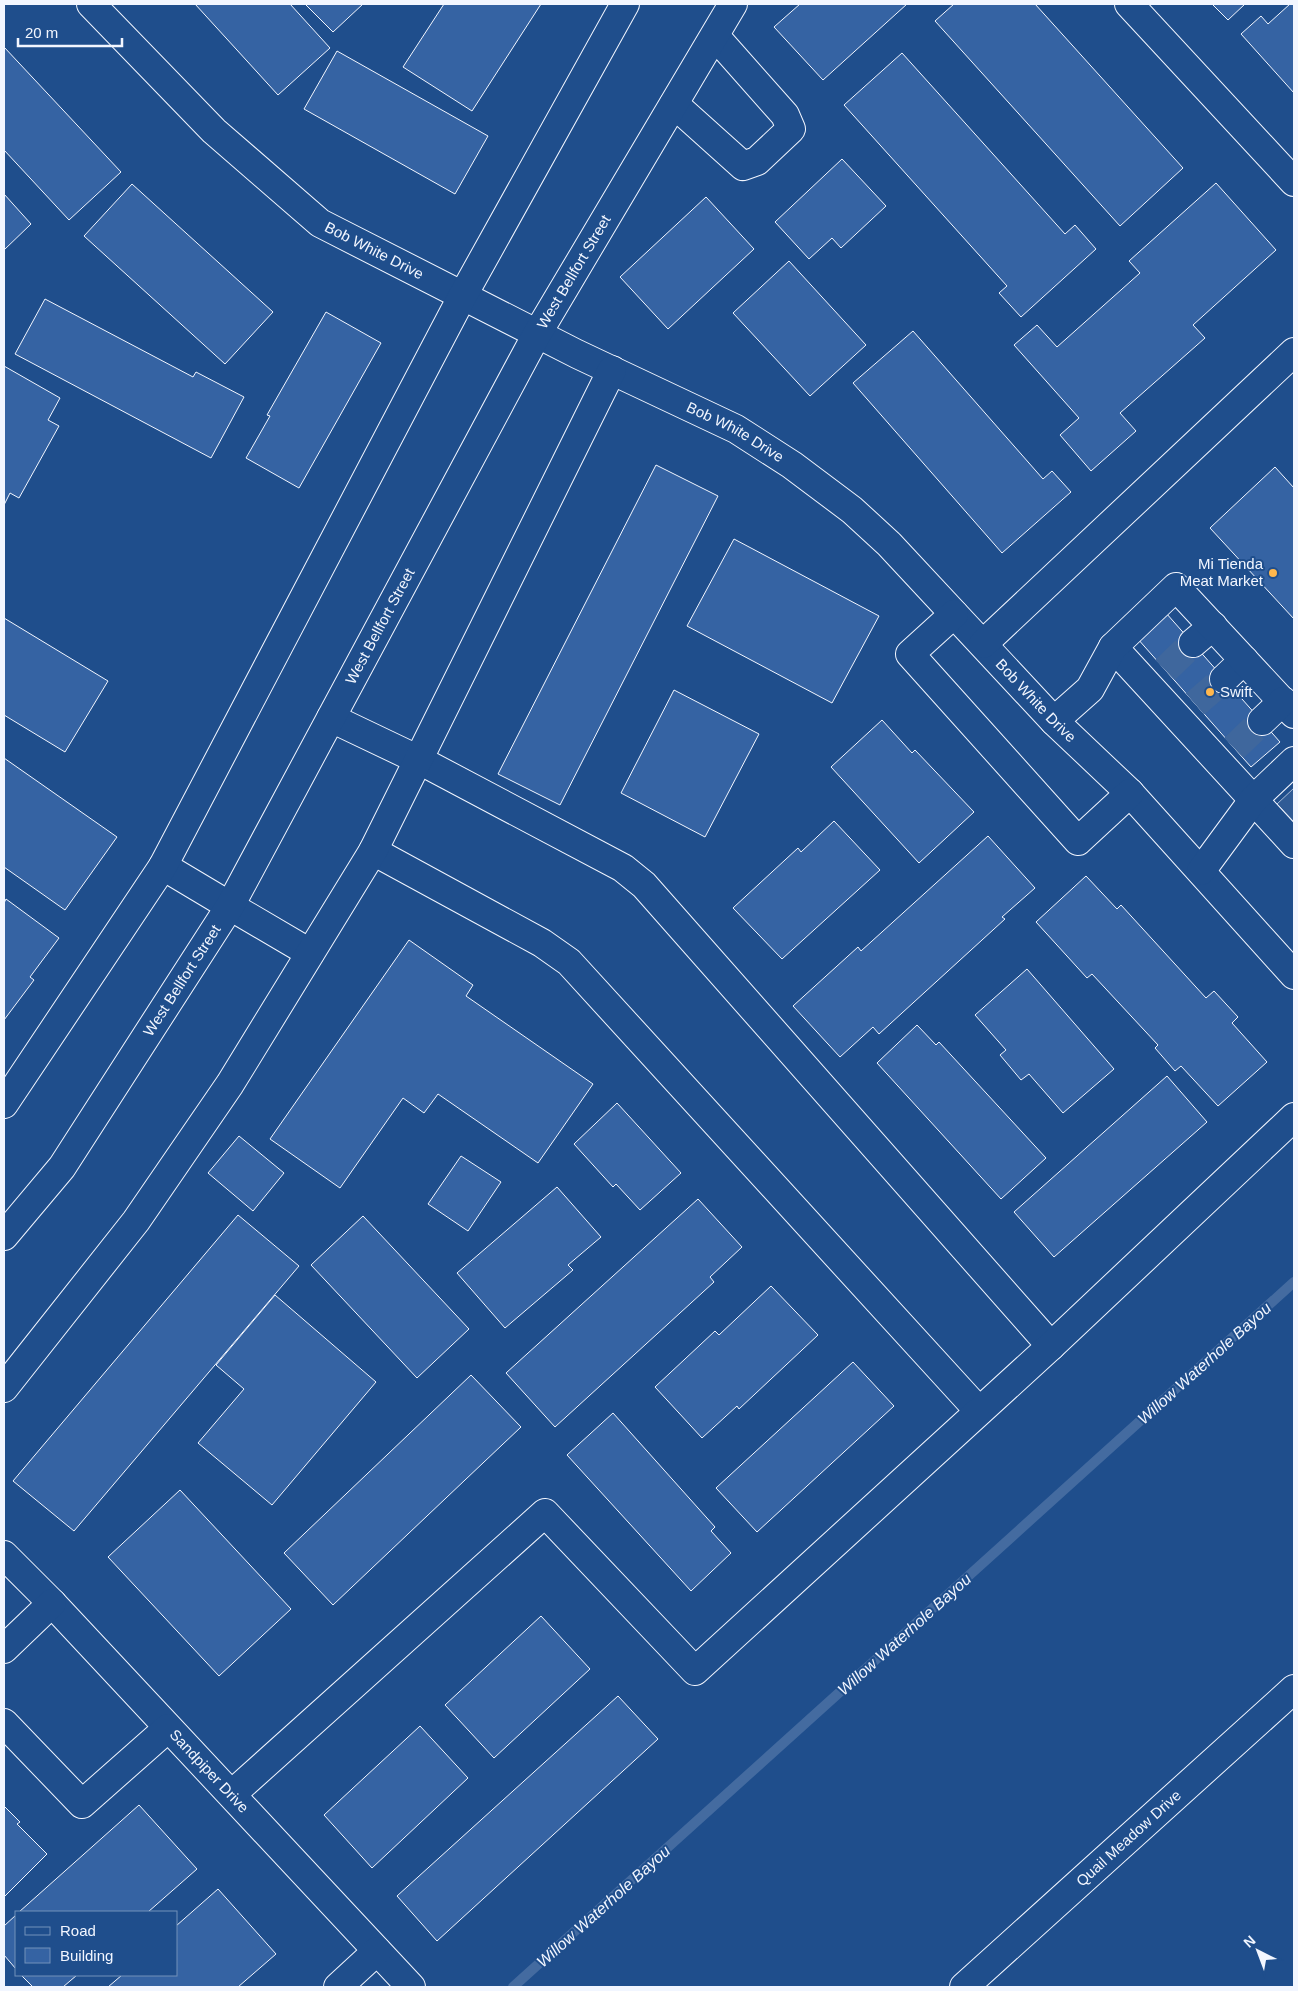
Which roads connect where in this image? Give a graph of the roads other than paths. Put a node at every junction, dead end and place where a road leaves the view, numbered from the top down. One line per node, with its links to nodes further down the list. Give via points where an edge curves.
1 (91, 4): 8 (main road, Bob White Drive, via 214,131 320,223)
2 (625, 4): 8 (main road)
3 (734, 4): 5 (main road, West Bellfort Street)
4 (1129, 4): 7 (main road)
5 (715, 36): 6 (main road, West Bellfort Street); 6 (main road, via 785,115 790,129 757,161 742,166)
6 (674, 104): 9 (main road, West Bellfort Street)
7 (1294, 182)
8 (462, 297): 9 (main road, Bob White Drive); 27 (main road)
9 (537, 334): 11 (main road, Bob White Drive); 18 (main road, West Bellfort Street)
10 (1294, 352): 13 (main road)
11 (612, 370): 12 (main road, Bob White Drive, via 736,429 792,465 852,510); 21 (main road)
12 (954, 614): 13 (main road, Bob White Drive); 23 (main road, via 910,654 1078,841)
13 (983, 644): 19 (main road, Bob White Drive)
14 (1113, 647): 15 (main road, via 1176,587 1203,634); 19 (main road, via 1090,689); 24 (main road, via 1157,678 1188,711 1226,754)
15 (1244, 660): 16 (main road); 17 (main road)
16 (1224, 679)
17 (1288, 708): 20 (main road)
18 (331, 718): 21 (main road); 29 (main road, West Bellfort Street)
19 (1054, 721): 23 (main road, Bob White Drive)
20 (1262, 721)
21 (419, 760): 26 (main road); 35 (main road, via 623,868 644,885)
22 (1294, 761): 24 (main road)
23 (1130, 793): 28 (main road, Bob White Drive)
24 (1254, 799): 25 (main road); 28 (main road)
25 (1294, 844)
26 (372, 851): 30 (main road); 37 (main road, via 542,943 569,962)
27 (163, 866): 29 (main road); 32 (main road)
28 (1201, 871): 31 (main road, Bob White Drive)
29 (230, 906): 30 (main road); 34 (main road, West Bellfort Street, via 62,1167)
30 (310, 953): 36 (main road, via 230,1084 136,1221)
31 (1294, 975)
32 (4, 1104)
33 (1294, 1117): 35 (main road)
34 (4, 1236)
35 (1051, 1346): 37 (main road)
36 (4, 1388)
37 (979, 1411): 44 (main road, via 695,1671 545,1513)
38 (4, 1556): 39 (main road, Sandpiper Drive)
39 (52, 1603): 40 (main road); 43 (main road, Sandpiper Drive)
40 (4, 1649)
41 (1294, 1689): 48 (main road, Quail Meadow Drive)
42 (4, 1723): 43 (main road, via 82,1804)
43 (168, 1728): 44 (main road, Sandpiper Drive)
44 (232, 1794): 45 (main road, Sandpiper Drive)
45 (377, 1951): 46 (main road); 47 (main road, Sandpiper Drive)
46 (338, 1987)
47 (411, 1987)
48 (964, 1987)

